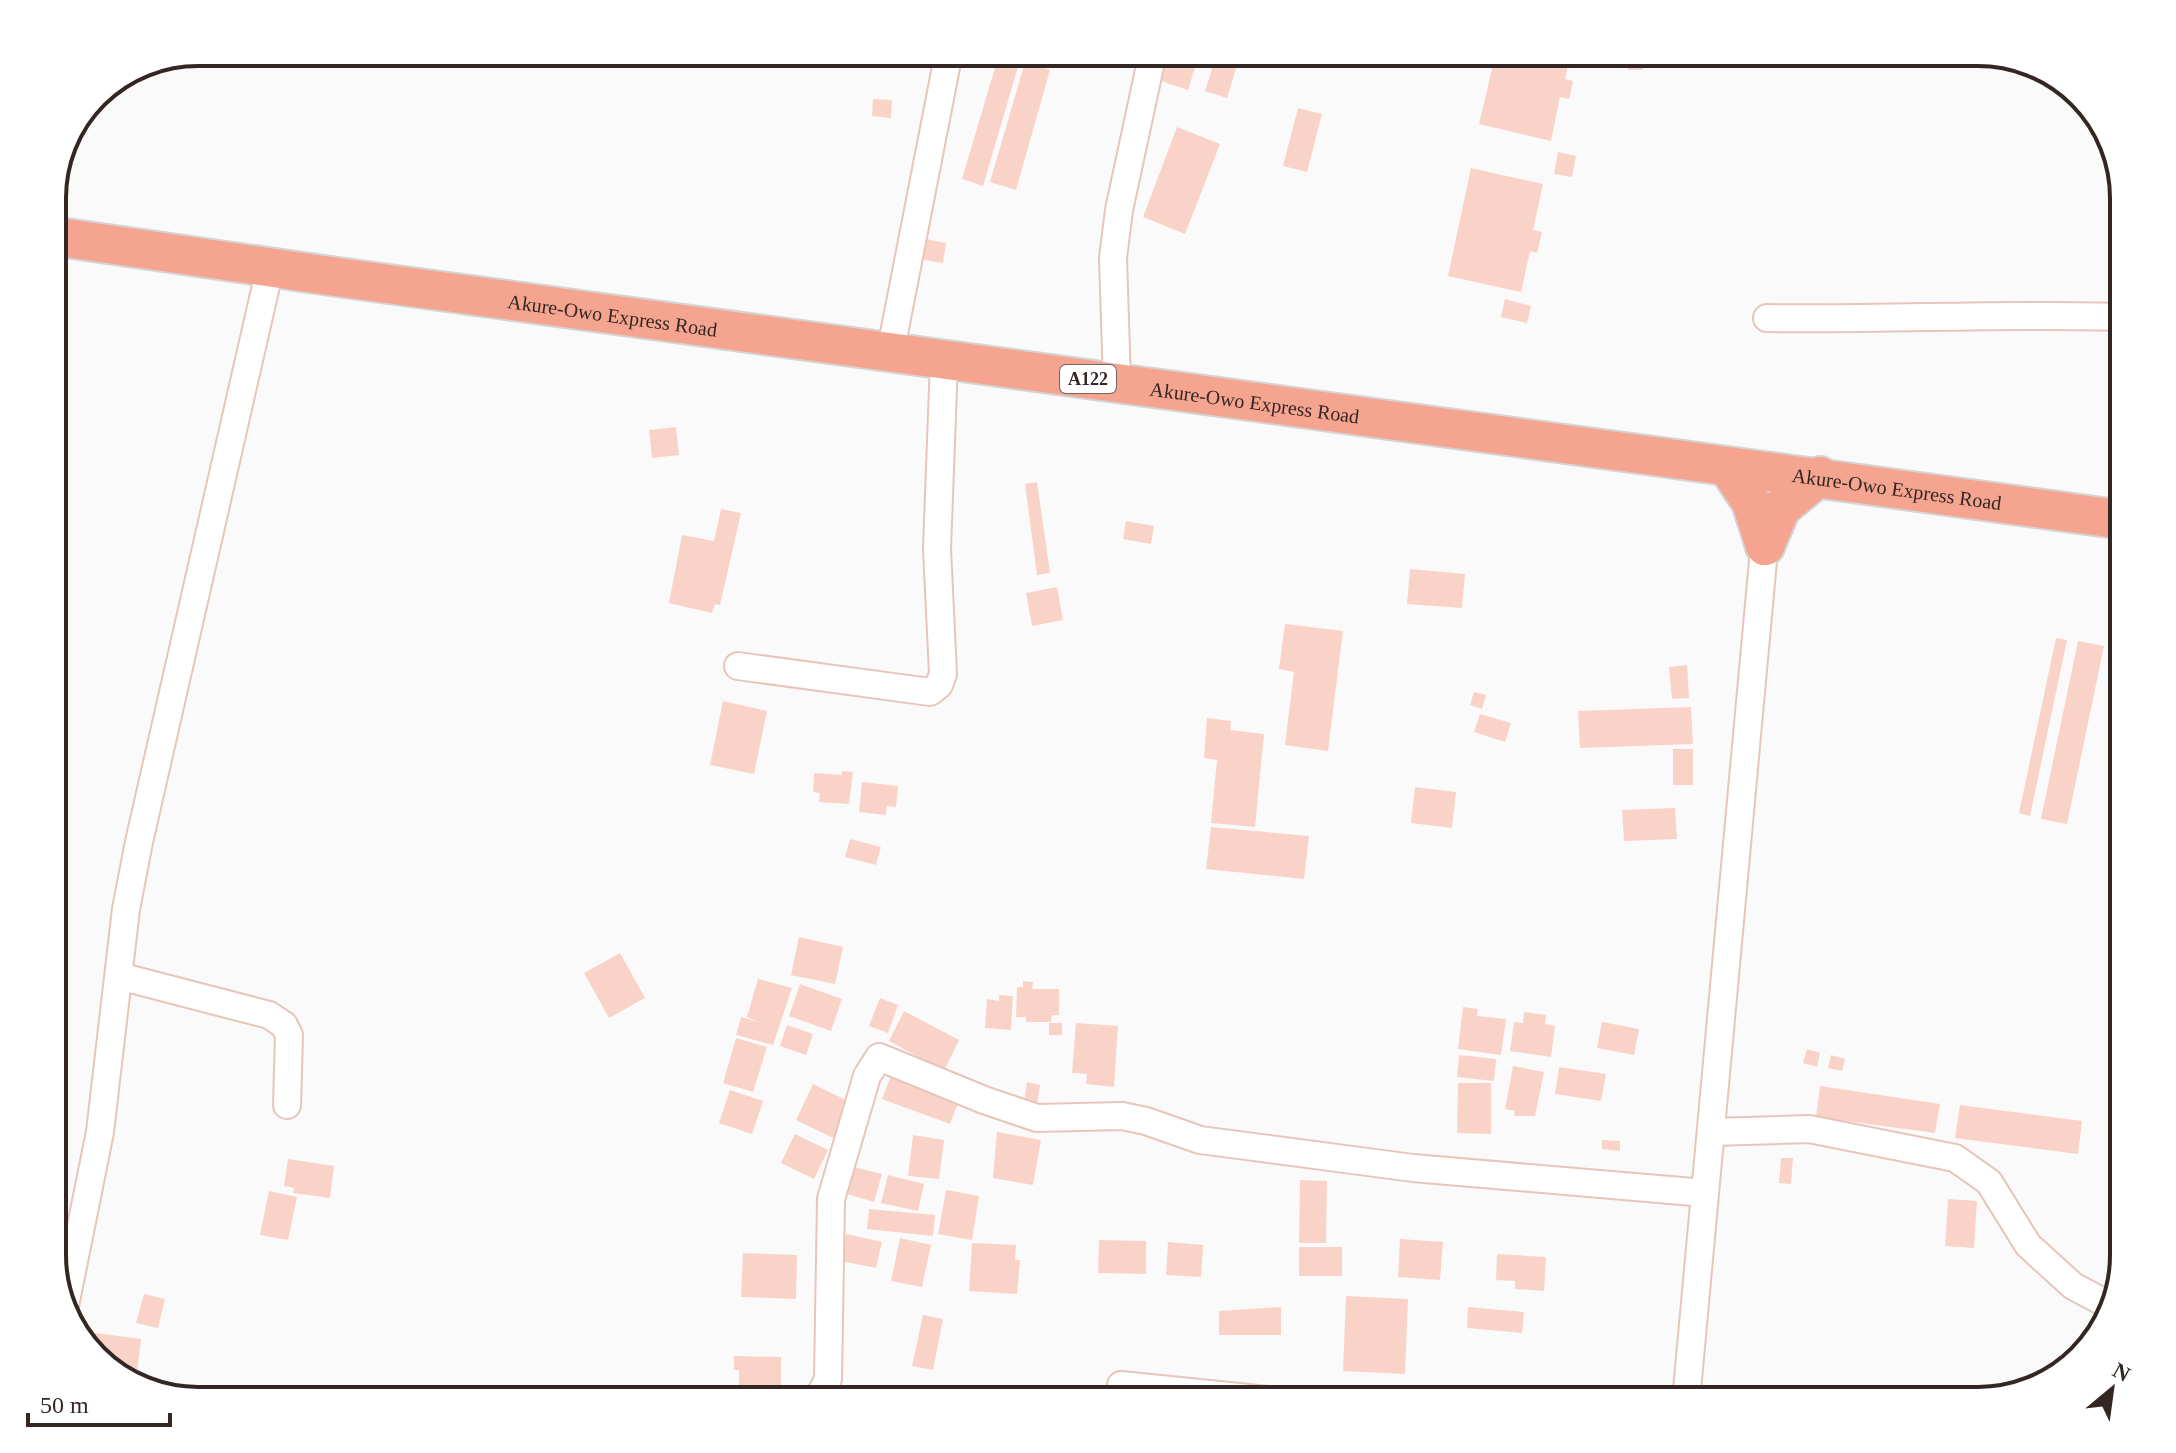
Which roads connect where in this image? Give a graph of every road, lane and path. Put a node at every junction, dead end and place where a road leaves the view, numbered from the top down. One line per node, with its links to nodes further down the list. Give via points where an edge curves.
1 (946, 66): 7 (street)
2 (1150, 66): 9 (street, via 1113,258)
3 (66, 238): 4 (highway, Akure-Owo Express Road / A122)
4 (270, 268): 7 (highway, Akure-Owo Express Road / A122); 16 (street, via 156,758 126,909)
5 (2110, 317): 6 (street)
6 (1767, 318)
7 (890, 354): 8 (highway, Akure-Owo Express Road / A122)
8 (944, 361): 9 (highway, Akure-Owo Express Road / A122); 15 (street, via 937,549 943,674 939,685 930,692)
9 (1117, 383): 10 (highway, Akure-Owo Express Road / A122)
10 (1727, 466): 11 (highway, Akure-Owo Express Road / A122); 14 (highway, via 1751,502)
11 (1767, 472): 12 (highway, Akure-Owo Express Road / A122); 14 (street)
12 (1820, 476): 13 (highway, Akure-Owo Express Road / A122); 14 (highway, via 1781,508)
13 (2110, 518)
14 (1765, 546): 18 (street)
15 (738, 666)
16 (119, 976): 17 (street, via 269,1015 284,1025 289,1035); 20 (street, via 100,1132)
17 (287, 1105)
18 (1711, 1132): 19 (street); 21 (street, via 1809,1129 1955,1158 1989,1182 2028,1245 2073,1286)
19 (1705, 1193): 23 (street, via 1413,1168 1200,1140 1122,1116 1037,1118 879,1057 867,1076 831,1199); 25 (street)
20 (70, 1283)
21 (2101, 1301)
22 (1121, 1385): 24 (street)
23 (824, 1387)
24 (1141, 1387)
25 (1687, 1387)

